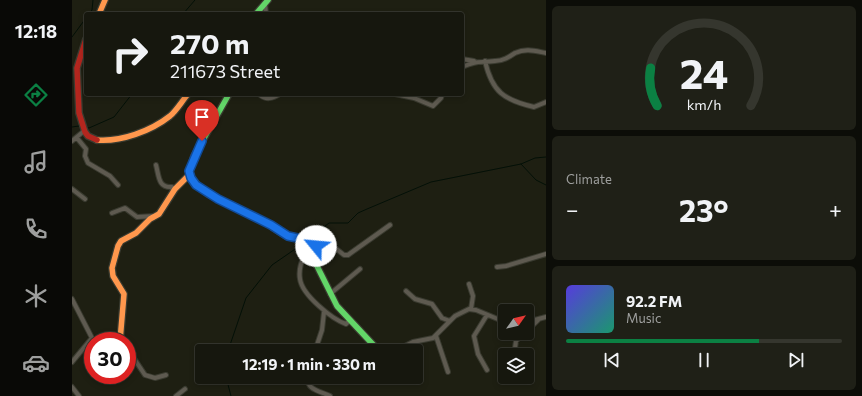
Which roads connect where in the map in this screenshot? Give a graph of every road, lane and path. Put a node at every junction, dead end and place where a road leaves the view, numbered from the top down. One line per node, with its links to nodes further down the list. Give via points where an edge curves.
1 (105, 0): 3 (street)
2 (267, 2): 4 (street); 5 (street)
3 (100, 12)
4 (258, 12)
5 (266, 12)
6 (84, 43): 19 (street, via 78,56 76,75 79,114)
7 (546, 53): 10 (street, via 524,50 496,62)
8 (464, 59): 9 (street)
9 (475, 61): 10 (street); 11 (street)
10 (484, 61): 18 (street, via 491,80 503,97 534,107)
11 (464, 65)
12 (186, 96): 19 (street, via 168,116 114,140 100,141)
13 (228, 96): 23 (street, via 194,157 189,171)
14 (262, 96): 15 (street)
15 (274, 96)
16 (404, 96): 17 (street, via 433,106)
17 (442, 96)
18 (546, 102)
19 (84, 131): 20 (street)
20 (77, 138): 21 (street); 24 (street, via 86,149 88,163 110,176)
21 (72, 141)
22 (156, 165): 26 (street, via 161,184 172,187)
23 (191, 178): 26 (street, via 187,177); 31 (street, via 196,185 218,199 288,236 302,239)
24 (118, 186)
25 (72, 189): 27 (street)
26 (173, 192): 29 (street, via 160,214)
27 (85, 199)
28 (112, 213): 29 (street, via 125,208 137,217)
29 (154, 216): 49 (street, via 118,246 112,272 125,296)
30 (390, 225): 31 (street, via 348,255 344,255 329,244)
31 (307, 248): 37 (street); 40 (street, via 300,268 300,281)
32 (546, 254): 33 (street)
33 (497, 267)
34 (360, 269): 37 (street)
35 (469, 284): 39 (street, via 473,296)
36 (406, 292): 46 (street, via 432,304 442,318)
37 (330, 294): 44 (street)
38 (72, 299): 54 (street, via 92,340)
39 (471, 309): 41 (street); 46 (street, via 462,311)
40 (324, 312): 44 (street, via 345,324); 51 (street)
41 (487, 315): 43 (street); 56 (street, via 474,336 478,354)
42 (546, 317): 45 (street)
43 (498, 319)
44 (350, 320): 52 (street)
45 (539, 320): 47 (street); 48 (street)
46 (450, 321): 50 (street)
47 (534, 321)
48 (534, 325)
49 (121, 332)
50 (436, 336): 53 (street, via 430,340); 57 (street)
51 (317, 344)
52 (371, 344)
53 (409, 344)
54 (72, 362)
55 (136, 362): 58 (street, via 145,375 155,378)
56 (487, 370)
57 (448, 372)
58 (166, 375)
59 (308, 384): 64 (street)
60 (72, 387): 62 (street)
61 (185, 389): 63 (street)
62 (79, 396)
63 (176, 396)
64 (330, 396)

